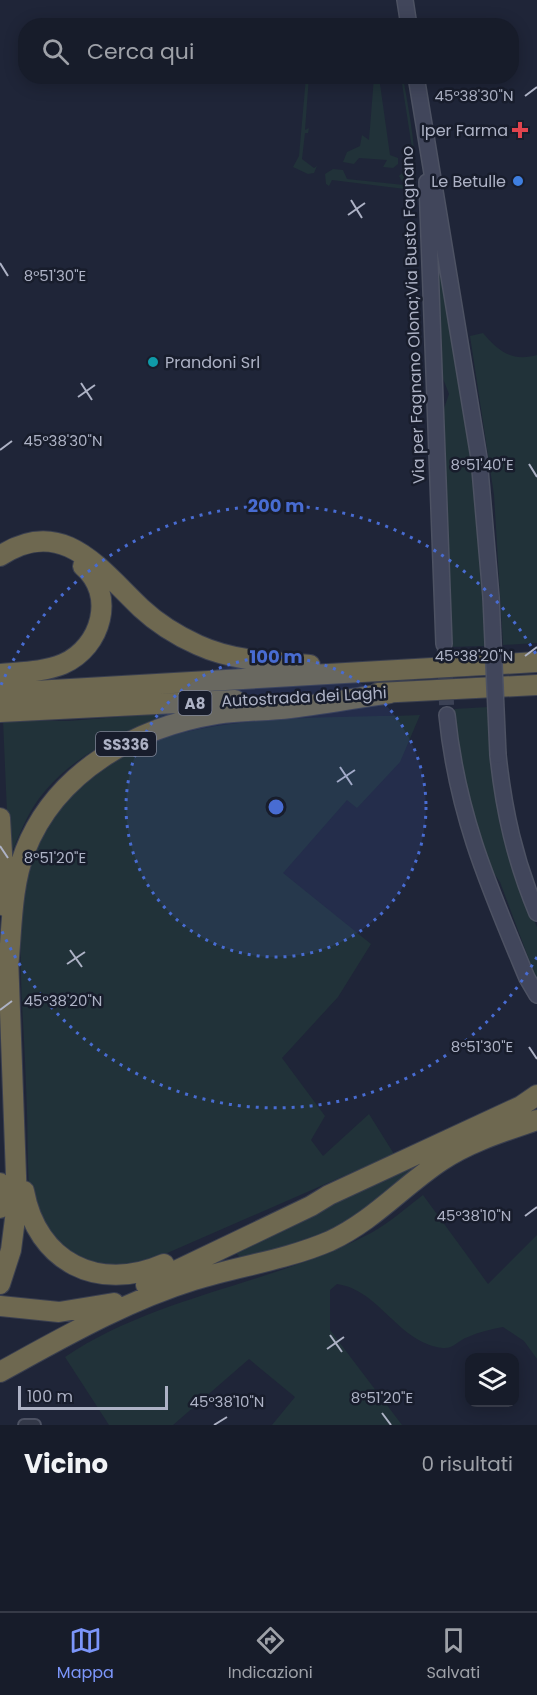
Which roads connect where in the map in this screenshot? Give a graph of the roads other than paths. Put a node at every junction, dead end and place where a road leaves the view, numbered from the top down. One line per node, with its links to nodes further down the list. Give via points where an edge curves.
1 (405, 0): 2 (main road)
2 (408, 18)
3 (417, 84): 4 (main road)
4 (424, 131): 7 (main road, Via per Fagnano Olona;Via Busto Fagnano); 17 (main road, Via per Fagnano Olona;Via Busto Fagnano, bridge, via 479,458 503,801 516,860)
5 (0, 556): 9 (highway, via 29,542 67,545 84,554 143,610 199,646 244,659)
6 (0, 573): 10 (highway, via 18,557 32,552 63,555 91,573 100,587 103,603 93,638 81,653 42,670)
7 (444, 644)
8 (537, 662): 9 (highway, Autostrada dei Laghi / A8)
9 (387, 670): 12 (highway, Autostrada dei Laghi / A8)
10 (0, 674)
11 (537, 685): 13 (highway, Autostrada dei Laghi / A8)
12 (0, 693)
13 (390, 693): 14 (highway, Autostrada dei Laghi / A8); 18 (highway, SS336, via 215,715 162,729 97,760 60,792 25,852 16,888)
14 (0, 712)
15 (447, 715): 19 (main road, via 467,828)
16 (0, 818): 18 (highway)
17 (537, 913)
18 (8, 968): 24 (highway)
19 (537, 995)
20 (537, 1095): 26 (highway)
21 (537, 1112): 23 (highway)
22 (537, 1120): 23 (highway)
23 (497, 1134): 29 (highway, via 441,1160 373,1215 332,1240)
24 (16, 1153): 26 (highway, via 27,1209 39,1235 74,1266 100,1274 148,1271 310,1199); 28 (highway, via 14,1228)
25 (0, 1183): 27 (highway)
26 (329, 1195): 30 (highway)
27 (0, 1208)
28 (0, 1284)
29 (155, 1294): 30 (highway); 32 (highway)
30 (104, 1305): 31 (highway, via 68,1312)
31 (0, 1306)
32 (0, 1371)
33 (24, 1425): 34 (street)
34 (35, 1425)

